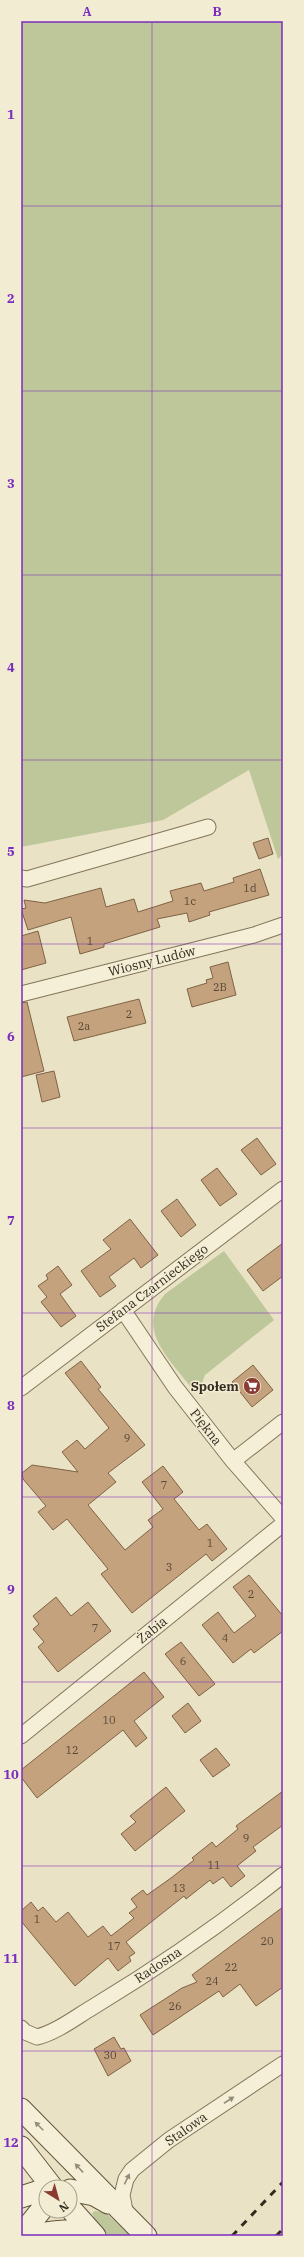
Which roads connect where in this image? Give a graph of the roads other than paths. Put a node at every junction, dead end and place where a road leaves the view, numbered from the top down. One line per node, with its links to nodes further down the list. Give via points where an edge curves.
1 (208, 827): 2 (street, via 27,879)
2 (21, 878)
3 (283, 925): 4 (street, Wiosny Ludów, via 254,935)
4 (21, 994)
5 (283, 1189): 6 (street, Stefana Czarnieckiego)
6 (123, 1310): 7 (street, Stefana Czarnieckiego); 9 (street, Piękna, via 175,1387)
7 (21, 1388)
8 (283, 1422): 9 (street)
9 (232, 1461): 10 (street, Piękna)
10 (283, 1518)
11 (283, 1524): 12 (street, Żabia)
12 (21, 1736)
13 (283, 1875): 14 (street, Radosna, via 223,1921 113,1995 42,2036 37,2037)
14 (23, 2030)
15 (283, 2064): 26 (street, Stalowa, one-way to 15, via 122,2195 126,2179 132,2170 168,2140)
16 (21, 2109): 17 (main road, one-way to 16)
17 (56, 2144): 20 (main road, via 59,2173); 26 (main road, one-way to 17)
18 (21, 2147): 19 (main road)
19 (47, 2179)
20 (56, 2179)
21 (38, 2192): 23 (main road)
22 (78, 2192): 26 (main road, via 103,2199)
23 (21, 2197)
24 (38, 2214): 27 (main road)
25 (78, 2217): 30 (main road)
26 (137, 2227)
27 (21, 2235)
28 (32, 2236): 29 (main road, via 58,2231 75,2231)
29 (91, 2236)
30 (95, 2236)

